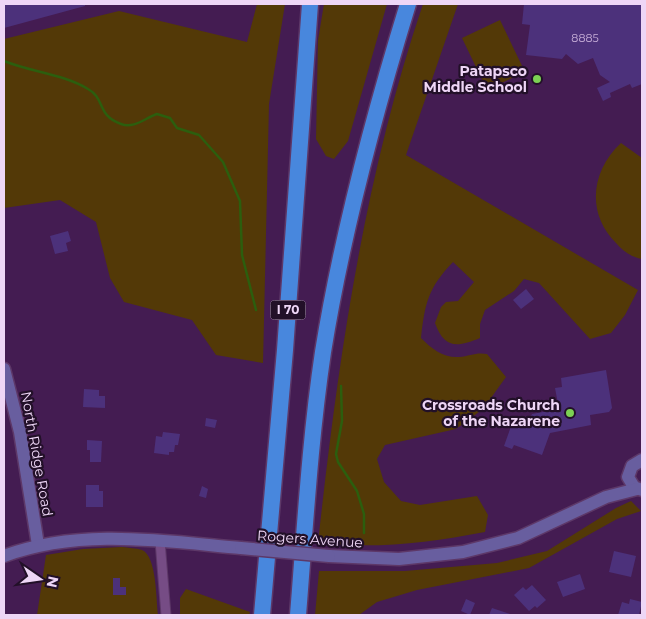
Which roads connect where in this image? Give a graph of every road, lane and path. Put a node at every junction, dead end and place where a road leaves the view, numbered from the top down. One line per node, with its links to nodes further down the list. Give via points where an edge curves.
1 (310, 4): 12 (highway, I 70, via 284,370)
2 (408, 4): 13 (highway, via 359,177 325,343 307,490)
3 (4, 369): 9 (main road, North Ridge Road, via 20,432)
4 (642, 460): 5 (main road, Rogers Avenue, via 634,463)
5 (628, 473): 6 (main road, via 631,484); 7 (main road, Rogers Avenue)
6 (640, 489): 7 (main road, Rogers Avenue)
7 (606, 497): 8 (main road, Rogers Avenue, bridge, via 518,538 472,550 399,559)
8 (160, 541): 9 (main road, Rogers Avenue, via 90,539); 11 (street)
9 (38, 545): 10 (main road, Rogers Avenue)
10 (4, 556)
11 (166, 615)
12 (262, 615)
13 (298, 615)

